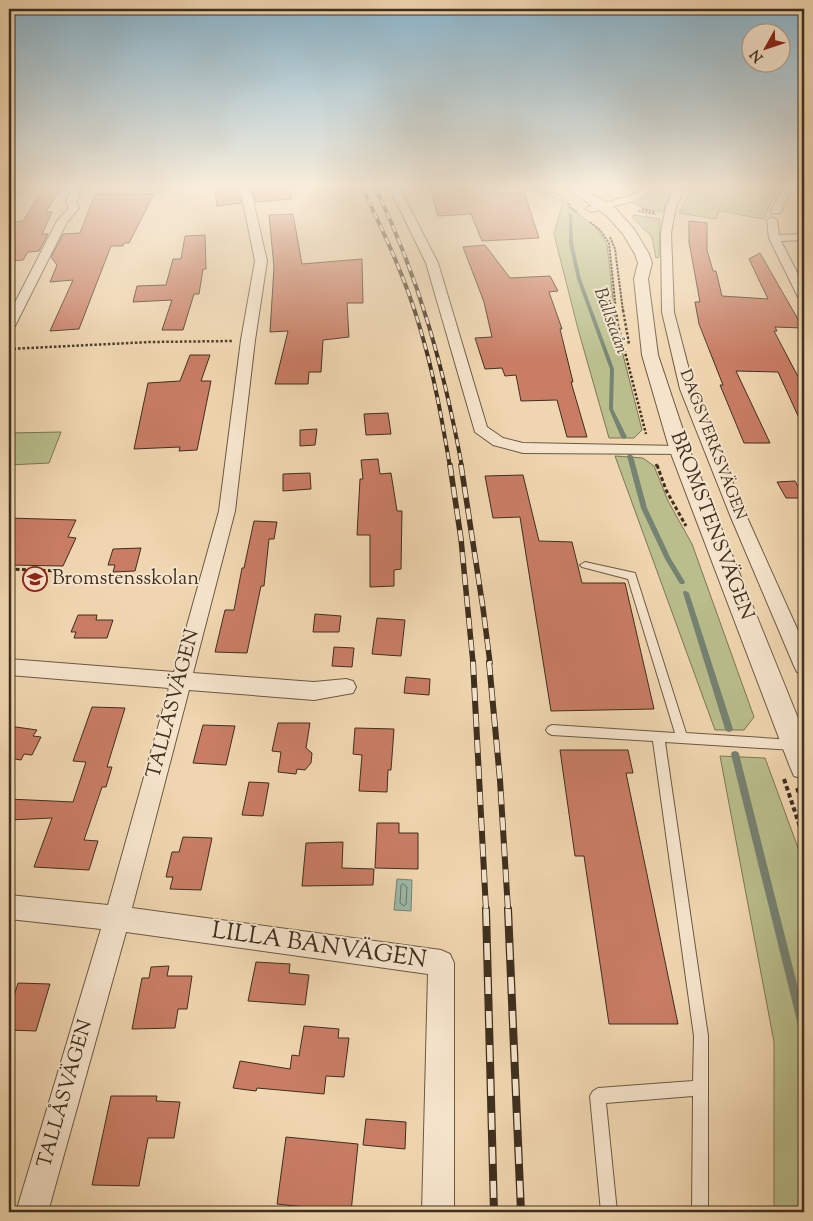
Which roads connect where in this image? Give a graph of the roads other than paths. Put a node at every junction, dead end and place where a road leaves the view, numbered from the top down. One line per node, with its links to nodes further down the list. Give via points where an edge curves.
1 (50, 244): 8 (street)
2 (258, 244): 13 (street, TALLÅSVÄGEN, via 261,255 227,511)
3 (422, 244): 9 (street, via 432,263 480,429 498,442 523,448)
4 (637, 244): 9 (street, BROMSTENSVÄGEN, via 645,263 641,279 650,355)
5 (666, 244): 11 (street, DAGSVERKSVÄGEN, via 668,312 687,389)
6 (777, 244): 7 (street)
7 (804, 297)
8 (9, 326)
9 (680, 451): 18 (street, BROMSTENSVÄGEN)
10 (584, 565): 17 (lane, via 632,576)
11 (804, 666)
12 (9, 667): 13 (street)
13 (180, 680): 14 (street, via 314,691); 21 (street, TALLÅSVÄGEN)
14 (346, 686)
15 (552, 730): 16 (lane)
16 (658, 736): 17 (lane); 22 (lane, via 701,1036)
17 (682, 738): 18 (lane)
18 (795, 745): 19 (street, BROMSTENSVÄGEN)
19 (800, 776)
20 (9, 907): 21 (street, LILLA BANVÄGEN)
21 (117, 918): 23 (street, TALLÅSVÄGEN); 24 (street, LILLA BANVÄGEN, via 441,963)
22 (701, 1088): 25 (lane, via 598,1096); 26 (lane)
23 (32, 1212)
24 (438, 1212)
25 (610, 1212)
26 (700, 1212)

